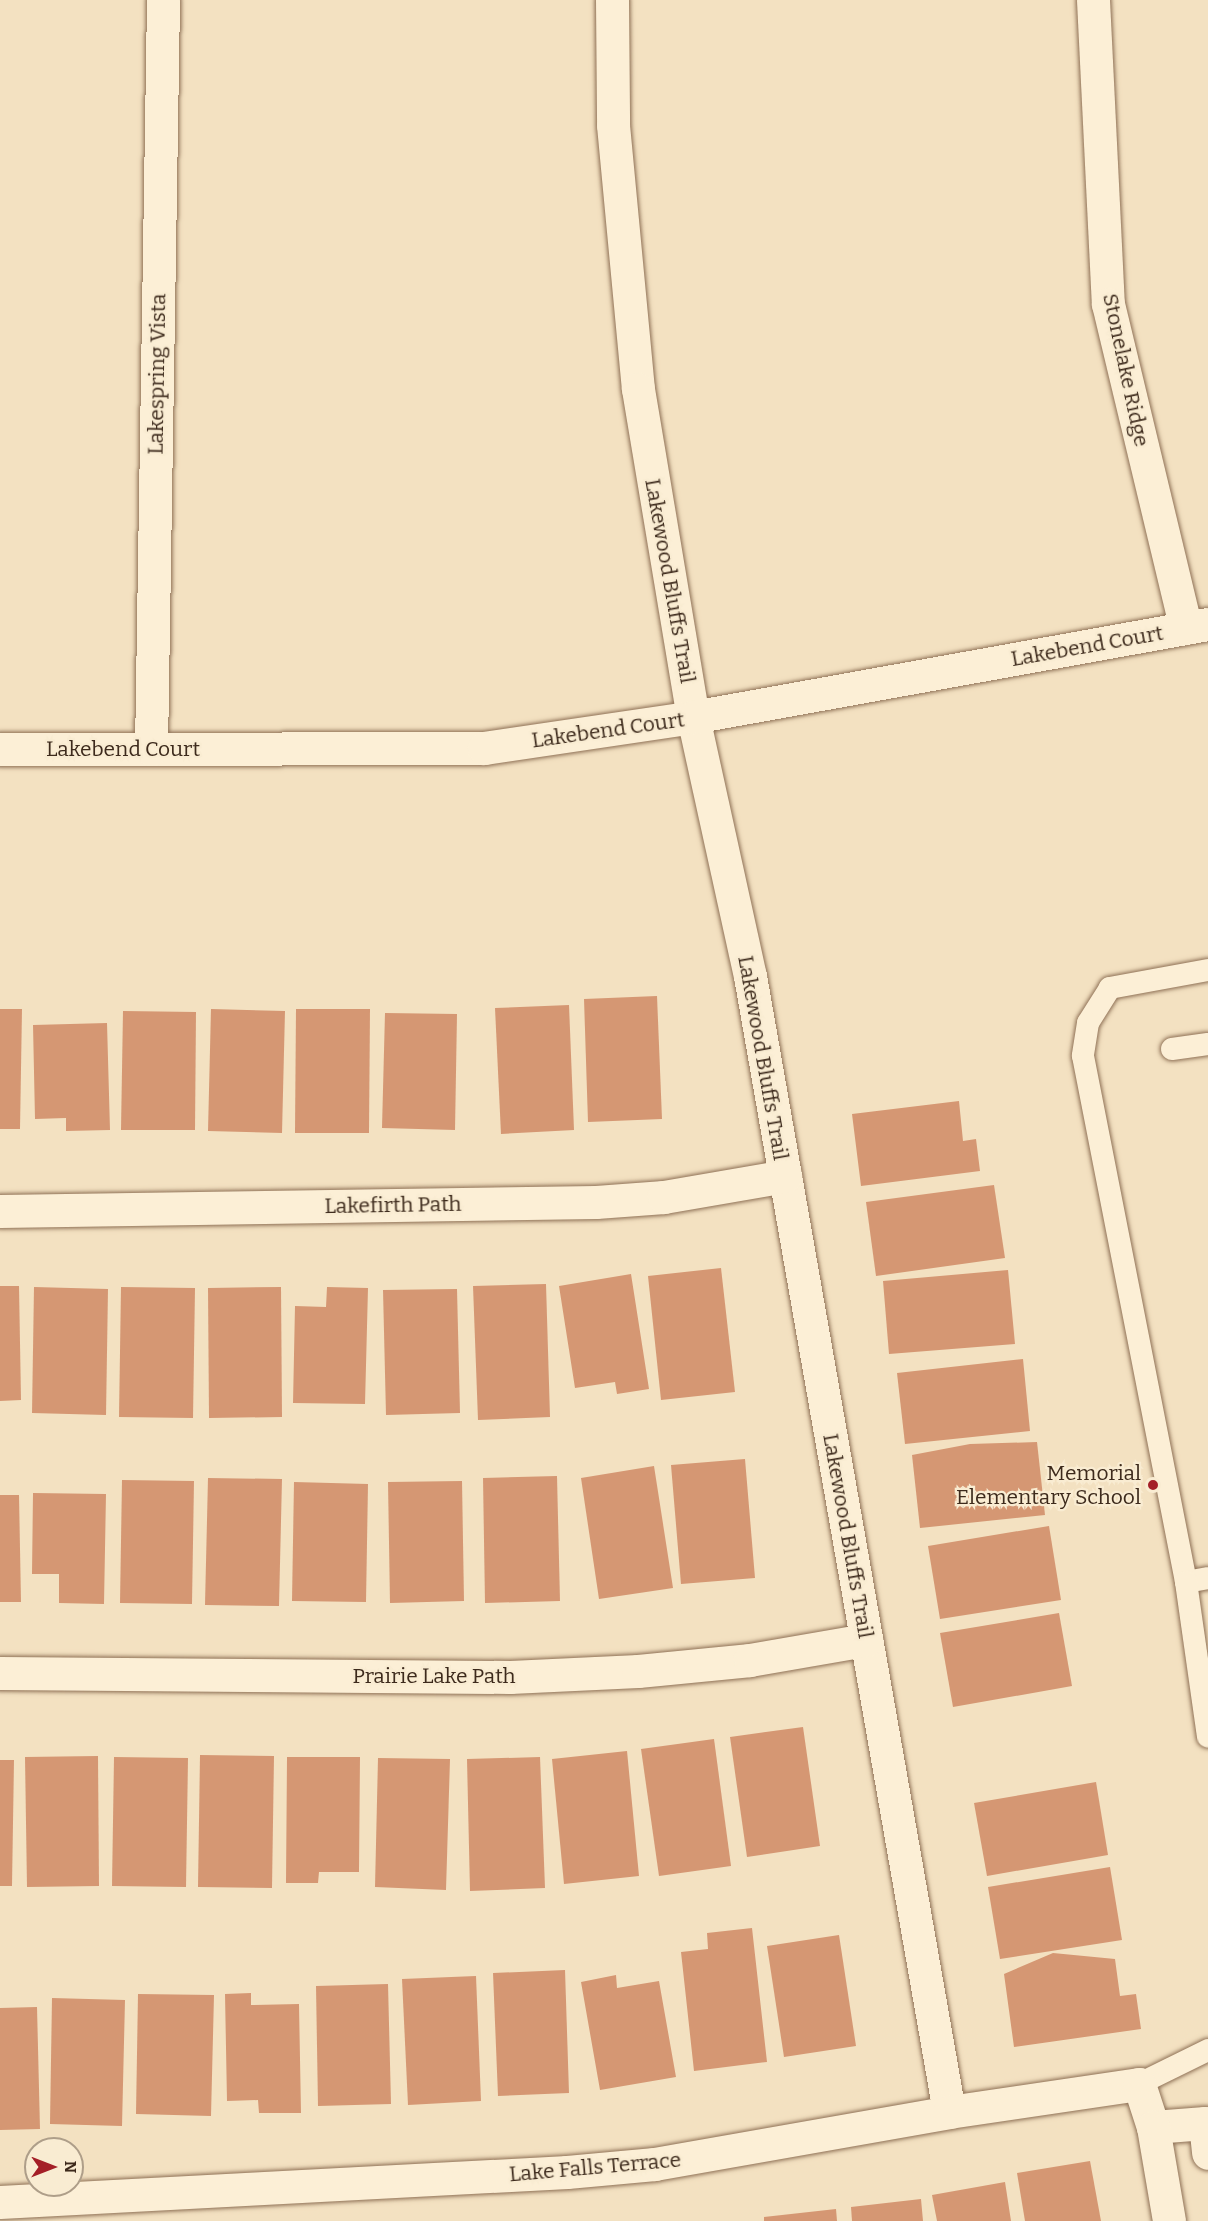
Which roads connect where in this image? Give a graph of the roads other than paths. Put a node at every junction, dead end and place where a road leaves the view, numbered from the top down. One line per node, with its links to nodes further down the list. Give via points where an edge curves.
1 (163, 0): 6 (street, Lakespring Vista)
2 (612, 0): 5 (street, Lakewood Bluffs Trail, via 613,125 638,389)
3 (1093, 0): 4 (street, Stonelake Ridge, via 1108,304)
4 (1197, 626): 5 (street, Lakebend Court)
5 (693, 717): 6 (street, Lakebend Court, via 484,748); 11 (street, Lakewood Bluffs Trail, via 750,976)
6 (151, 749): 7 (street, Lakebend Court)
7 (0, 750)
8 (1208, 970): 13 (lane, via 1110,988 1088,1023 1083,1056)
9 (1208, 1044): 10 (lane)
10 (1172, 1049)
11 (785, 1176): 12 (street, Lakefirth Path, via 664,1197 596,1202); 14 (street, Lakewood Bluffs Trail)
12 (0, 1211)
13 (1197, 1580): 16 (lane)
14 (866, 1640): 15 (street, Prairie Lake Path, via 750,1660 638,1671 510,1677); 19 (street, Lakewood Bluffs Trail)
15 (0, 1673)
16 (1208, 1736)
17 (1208, 2050): 18 (lane)
18 (1139, 2084): 19 (street, Lake Falls Terrace); 20 (street)
19 (949, 2112): 22 (street, Lake Falls Terrace, via 656,2164)
20 (1153, 2127): 21 (street); 23 (street)
21 (1207, 2130)
22 (0, 2202)
23 (1169, 2221)

